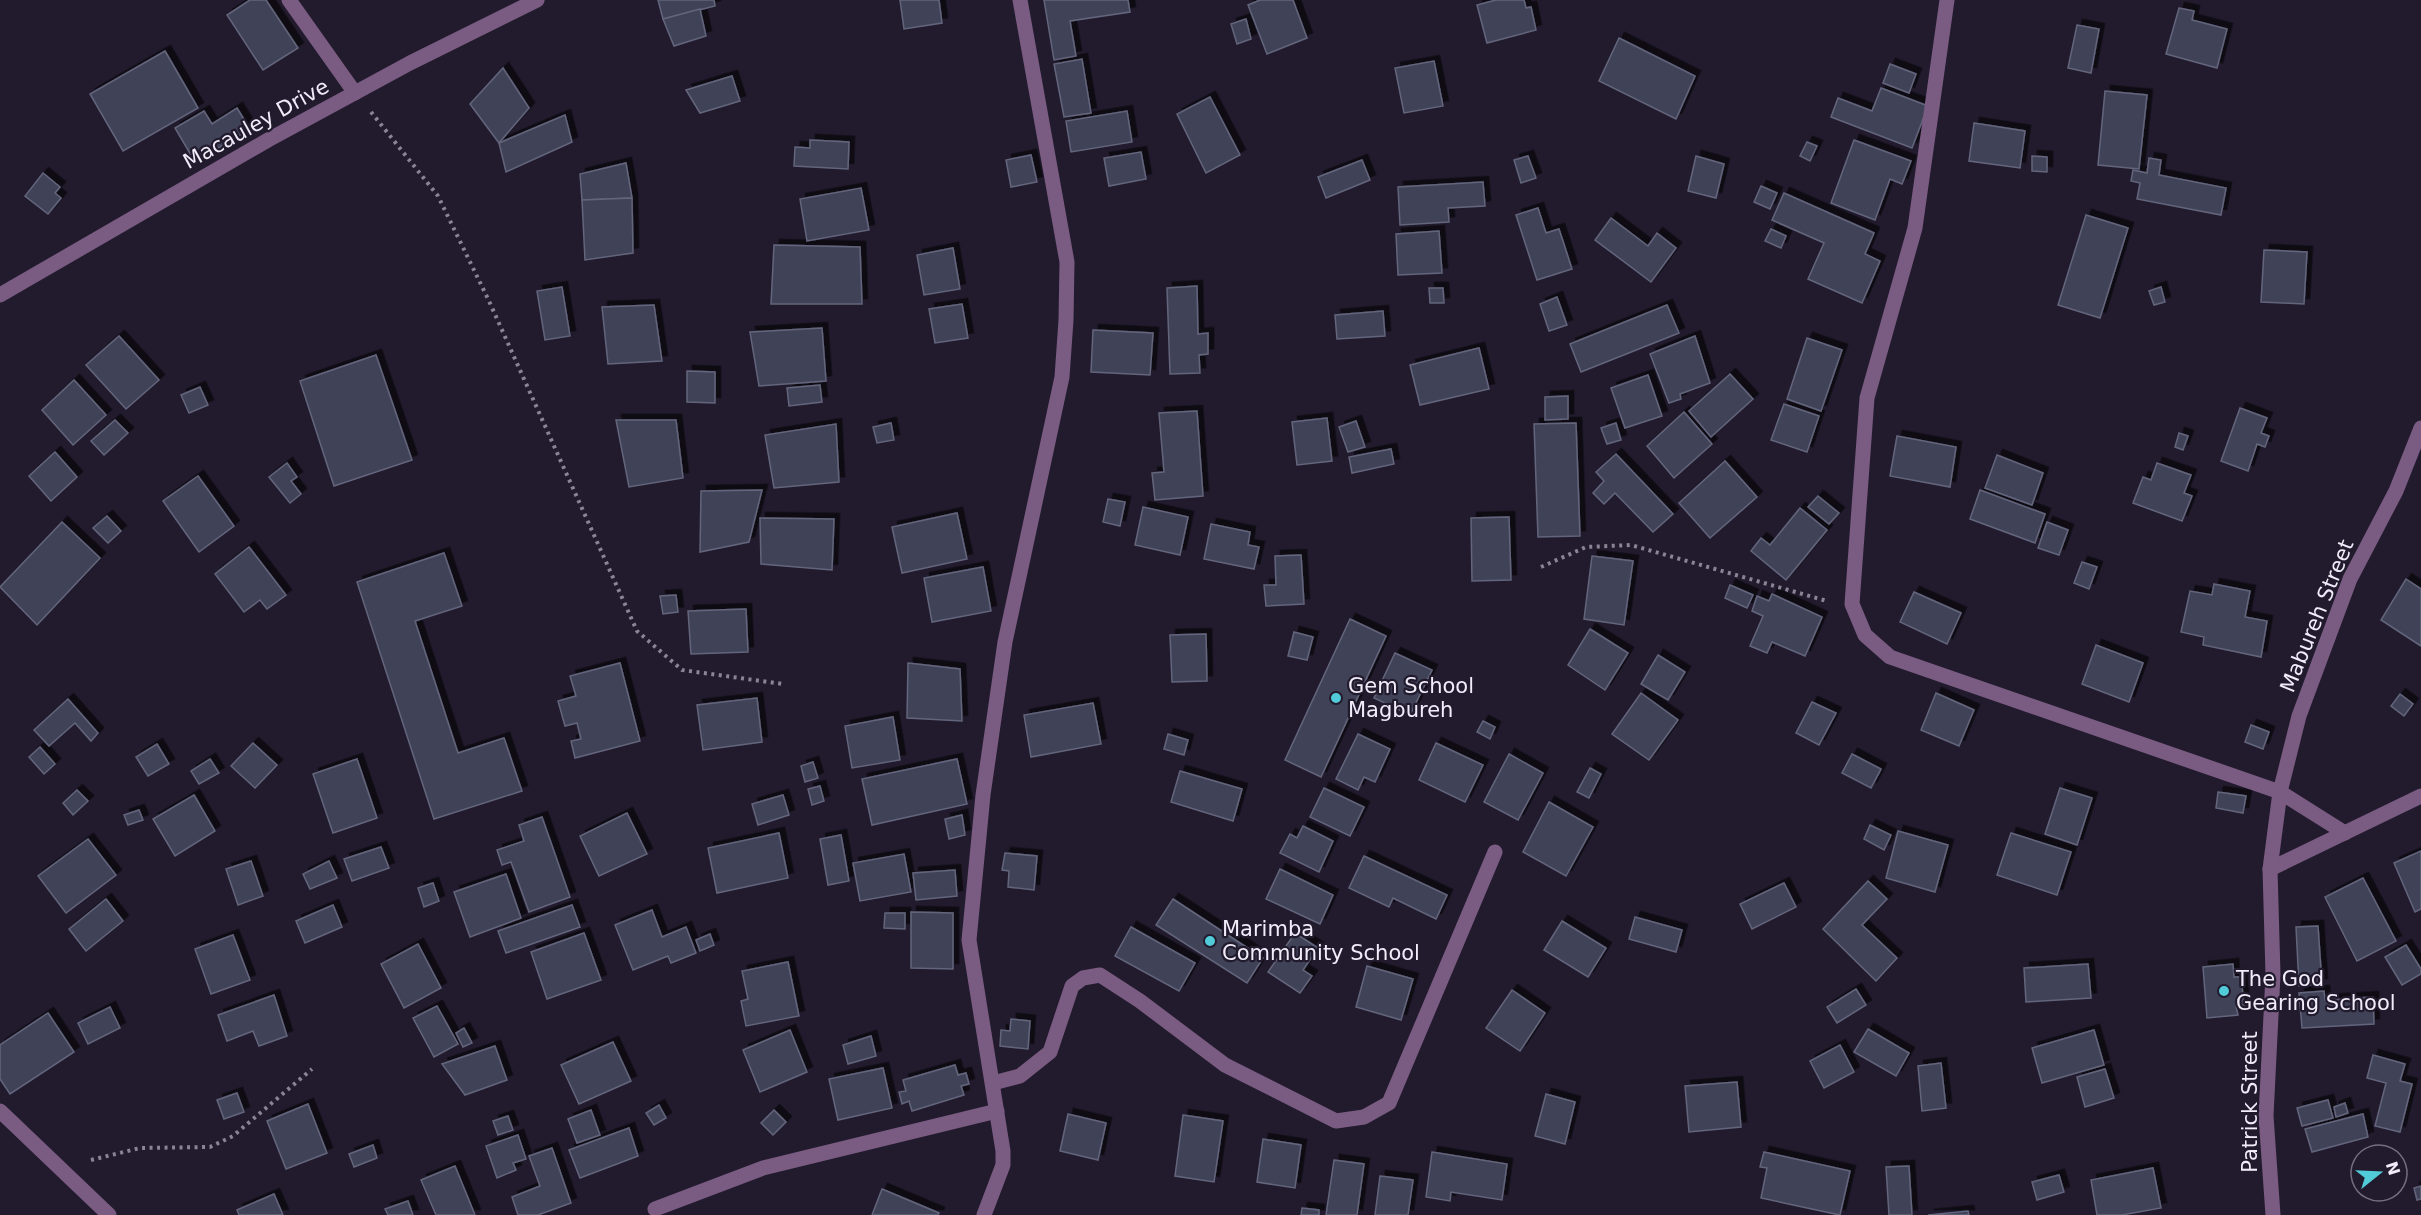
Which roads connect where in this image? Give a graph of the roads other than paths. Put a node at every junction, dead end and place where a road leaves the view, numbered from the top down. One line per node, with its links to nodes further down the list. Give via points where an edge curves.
1 (289, 0): 5 (street)
2 (537, 0): 5 (street, Macauley Drive)
3 (1020, 0): 13 (street, via 1067,262 1066,309 1062,377 1005,642 983,795 969,940)
4 (1947, 0): 8 (street, via 1915,228 1867,398 1852,604 1865,635 1890,657)
5 (355, 93): 6 (street, Macauley Drive)
6 (0, 295)
7 (2421, 428): 8 (street, Mabureh Street, via 2396,491 2350,579 2299,717)
8 (2280, 792): 10 (street); 12 (street, Mabureh Street)
9 (2421, 796): 10 (street)
10 (2345, 832): 12 (street)
11 (1495, 852): 13 (street, via 1389,1103 1364,1117 1336,1121 1225,1065 1100,975 1083,978 1072,986 1050,1052 1020,1076)
12 (2270, 869): 19 (street, Patrick Street, via 2273,975 2266,1116)
13 (993, 1083): 15 (street)
14 (0, 1111): 17 (street)
15 (997, 1111): 16 (street, via 763,1168); 18 (street, via 1003,1165)
16 (656, 1209)
17 (109, 1215)
18 (984, 1215)
19 (2273, 1215)

